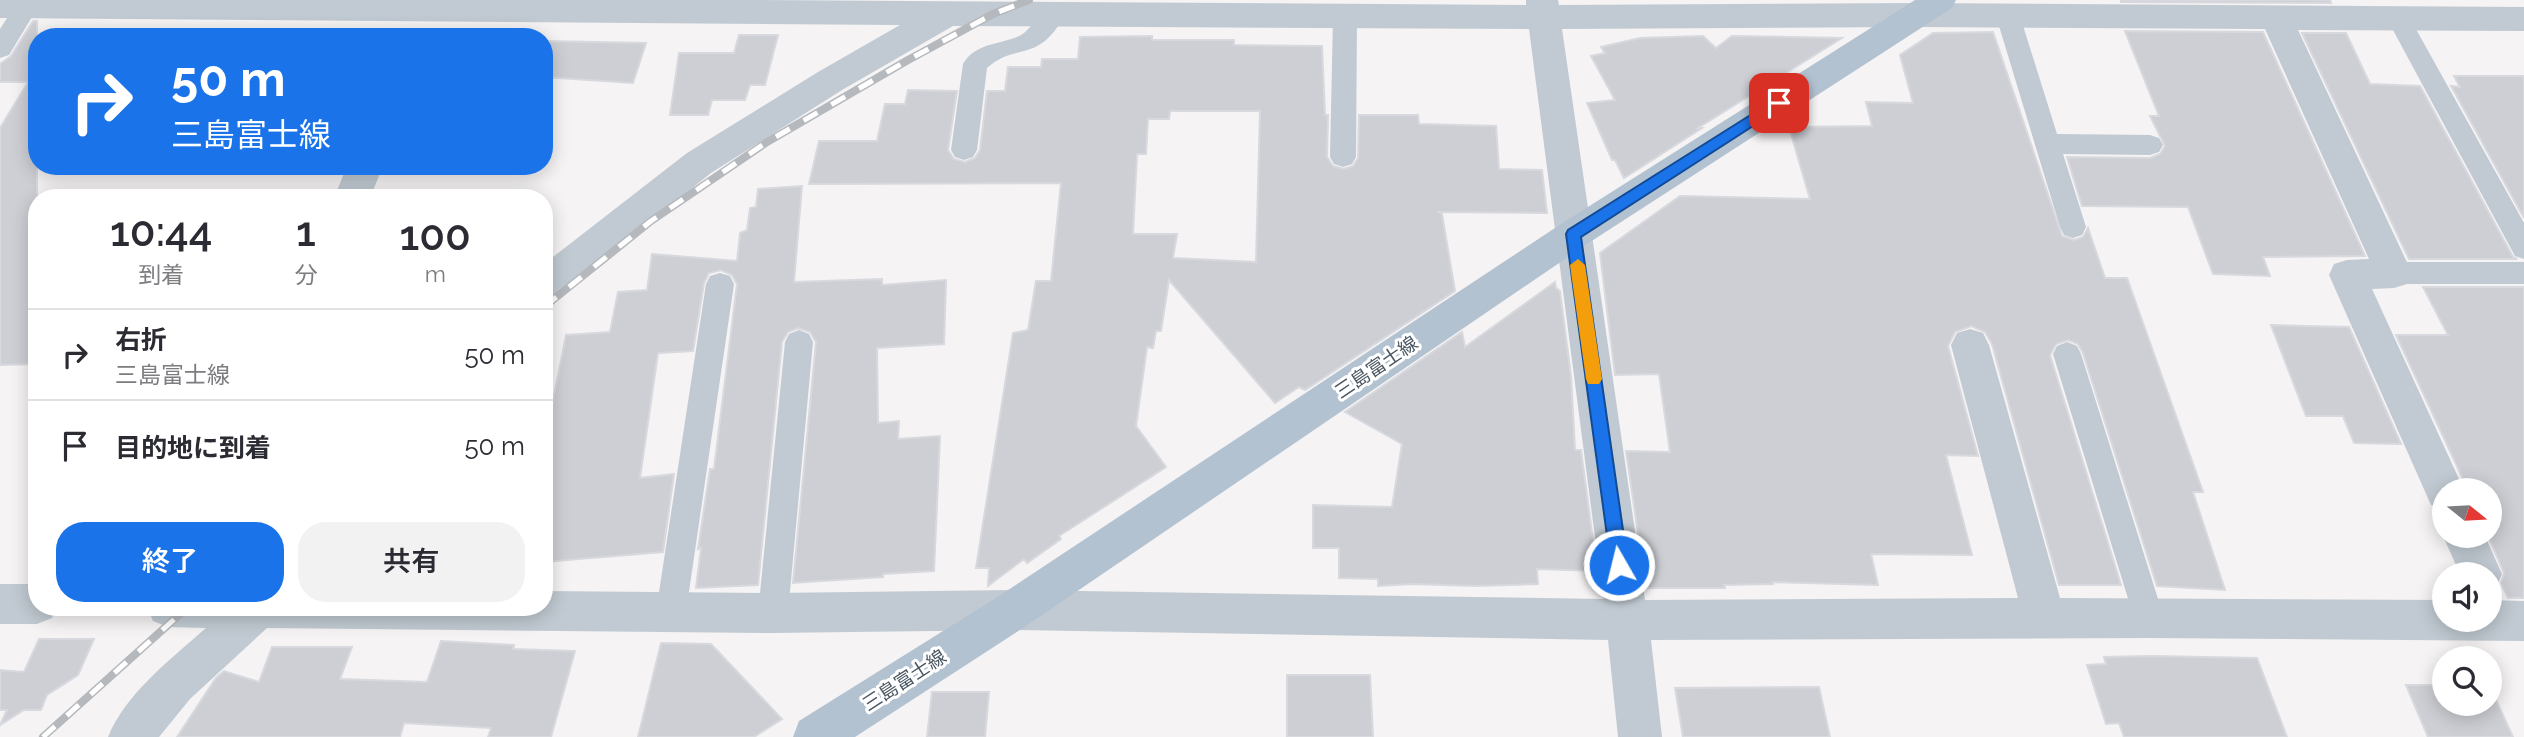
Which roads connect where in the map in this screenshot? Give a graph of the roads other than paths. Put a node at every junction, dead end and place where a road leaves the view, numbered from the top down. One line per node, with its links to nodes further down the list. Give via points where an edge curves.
1 (29, 5): 8 (street); 14 (lane)
2 (599, 6): 3 (street); 8 (street)
3 (809, 6): 6 (street)
4 (1928, 7): 5 (street); 10 (street); 20 (main road, 三島富士線)
5 (1543, 8): 9 (street); 20 (street)
6 (949, 13): 7 (street); 24 (street, via 699,163)
7 (1053, 15): 9 (street); 17 (lane, via 1045,31 1024,44 981,57 975,64)
8 (428, 16)
9 (1345, 16): 18 (lane)
10 (2008, 16): 11 (street); 15 (lane)
11 (2276, 17): 12 (street); 22 (street)
12 (2399, 19): 13 (street); 21 (lane)
13 (2524, 19)
14 (0, 48)
15 (2046, 144): 16 (lane); 19 (lane)
16 (2150, 145)
17 (964, 150)
18 (1343, 157)
19 (2073, 228)
20 (1574, 234): 32 (main road, 三島富士線); 40 (street)
21 (2524, 248)
22 (2393, 273): 23 (lane); 29 (street, via 2347,275)
23 (2524, 273)
24 (553, 278)
25 (720, 284): 34 (lane)
26 (799, 342): 36 (lane)
27 (1970, 345): 39 (street)
28 (2067, 354): 38 (lane)
29 (2439, 478)
30 (0, 604): 31 (street)
31 (28, 604)
32 (1014, 610): 36 (street); 40 (street); 42 (main road, 三島富士線)
33 (553, 611): 34 (street)
34 (671, 612): 36 (street)
35 (2506, 612): 38 (street)
36 (773, 613)
37 (250, 616): 41 (street, via 175,684)
38 (2149, 618): 39 (street)
39 (2045, 619): 40 (street)
40 (1627, 620): 43 (street)
41 (130, 737)
42 (815, 737)
43 (1640, 737)

